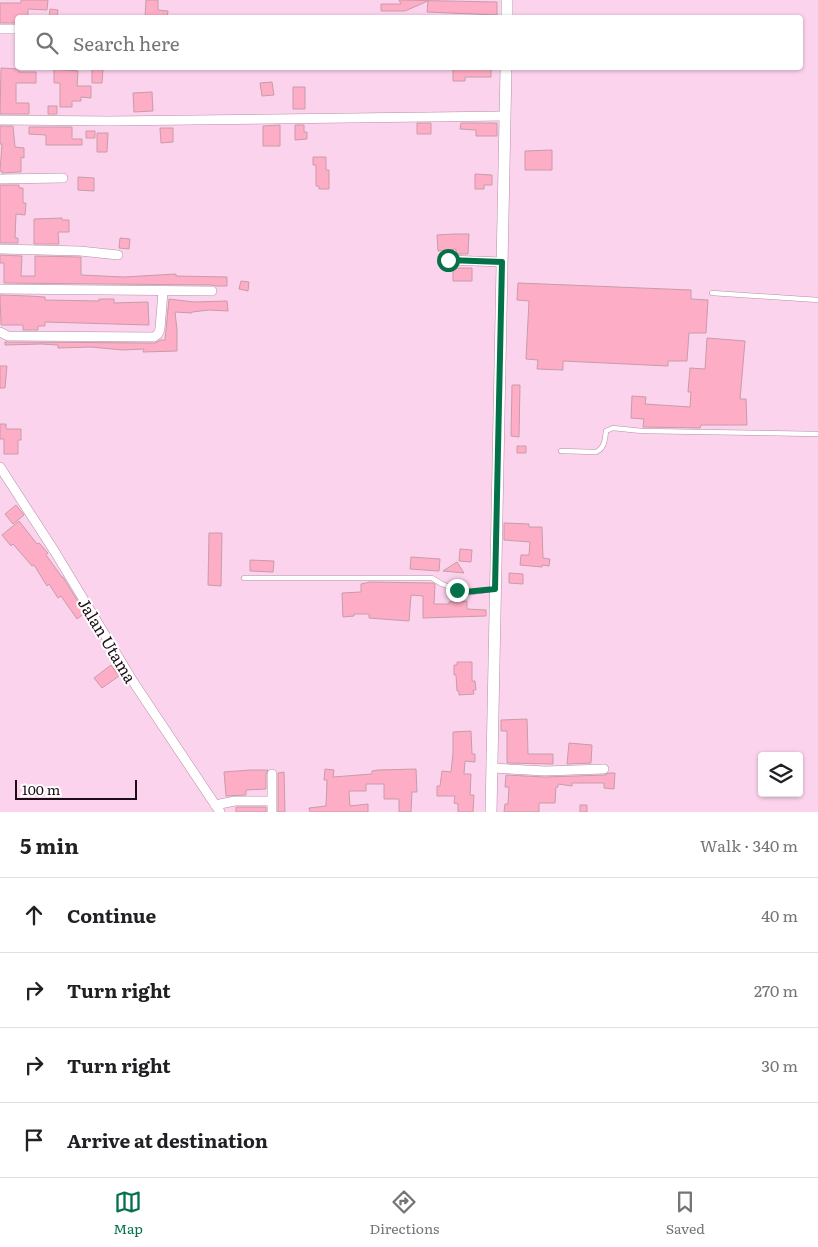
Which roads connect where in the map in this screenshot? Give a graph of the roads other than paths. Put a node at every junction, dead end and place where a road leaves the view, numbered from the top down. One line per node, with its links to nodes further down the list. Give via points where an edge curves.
1 (508, 0): 2 (street)
2 (507, 15)
3 (0, 29): 4 (street)
4 (15, 29)
5 (506, 70): 6 (street)
6 (505, 116): 7 (street); 13 (street)
7 (0, 120)
8 (63, 178): 9 (street)
9 (0, 179)
10 (0, 249): 11 (street)
11 (118, 255)
12 (448, 260): 13 (street)
13 (502, 262): 24 (street)
14 (0, 289): 15 (street)
15 (163, 291): 16 (street); 19 (street, via 160,328 154,337 8,336)
16 (212, 291)
17 (712, 292): 18 (lane)
18 (818, 300)
19 (0, 332)
20 (818, 434): 21 (lane, via 613,428 606,431 603,447 596,452)
21 (561, 451)
22 (0, 467): 29 (street, Jalan Utama, via 134,683)
23 (244, 578): 24 (lane, via 432,578 465,592)
24 (495, 589): 25 (street)
25 (492, 768): 26 (street, via 545,771); 31 (street)
26 (604, 769)
27 (272, 774): 28 (street)
28 (272, 801): 29 (street, via 235,802); 30 (street)
29 (217, 808)
30 (272, 812)
31 (491, 812)

